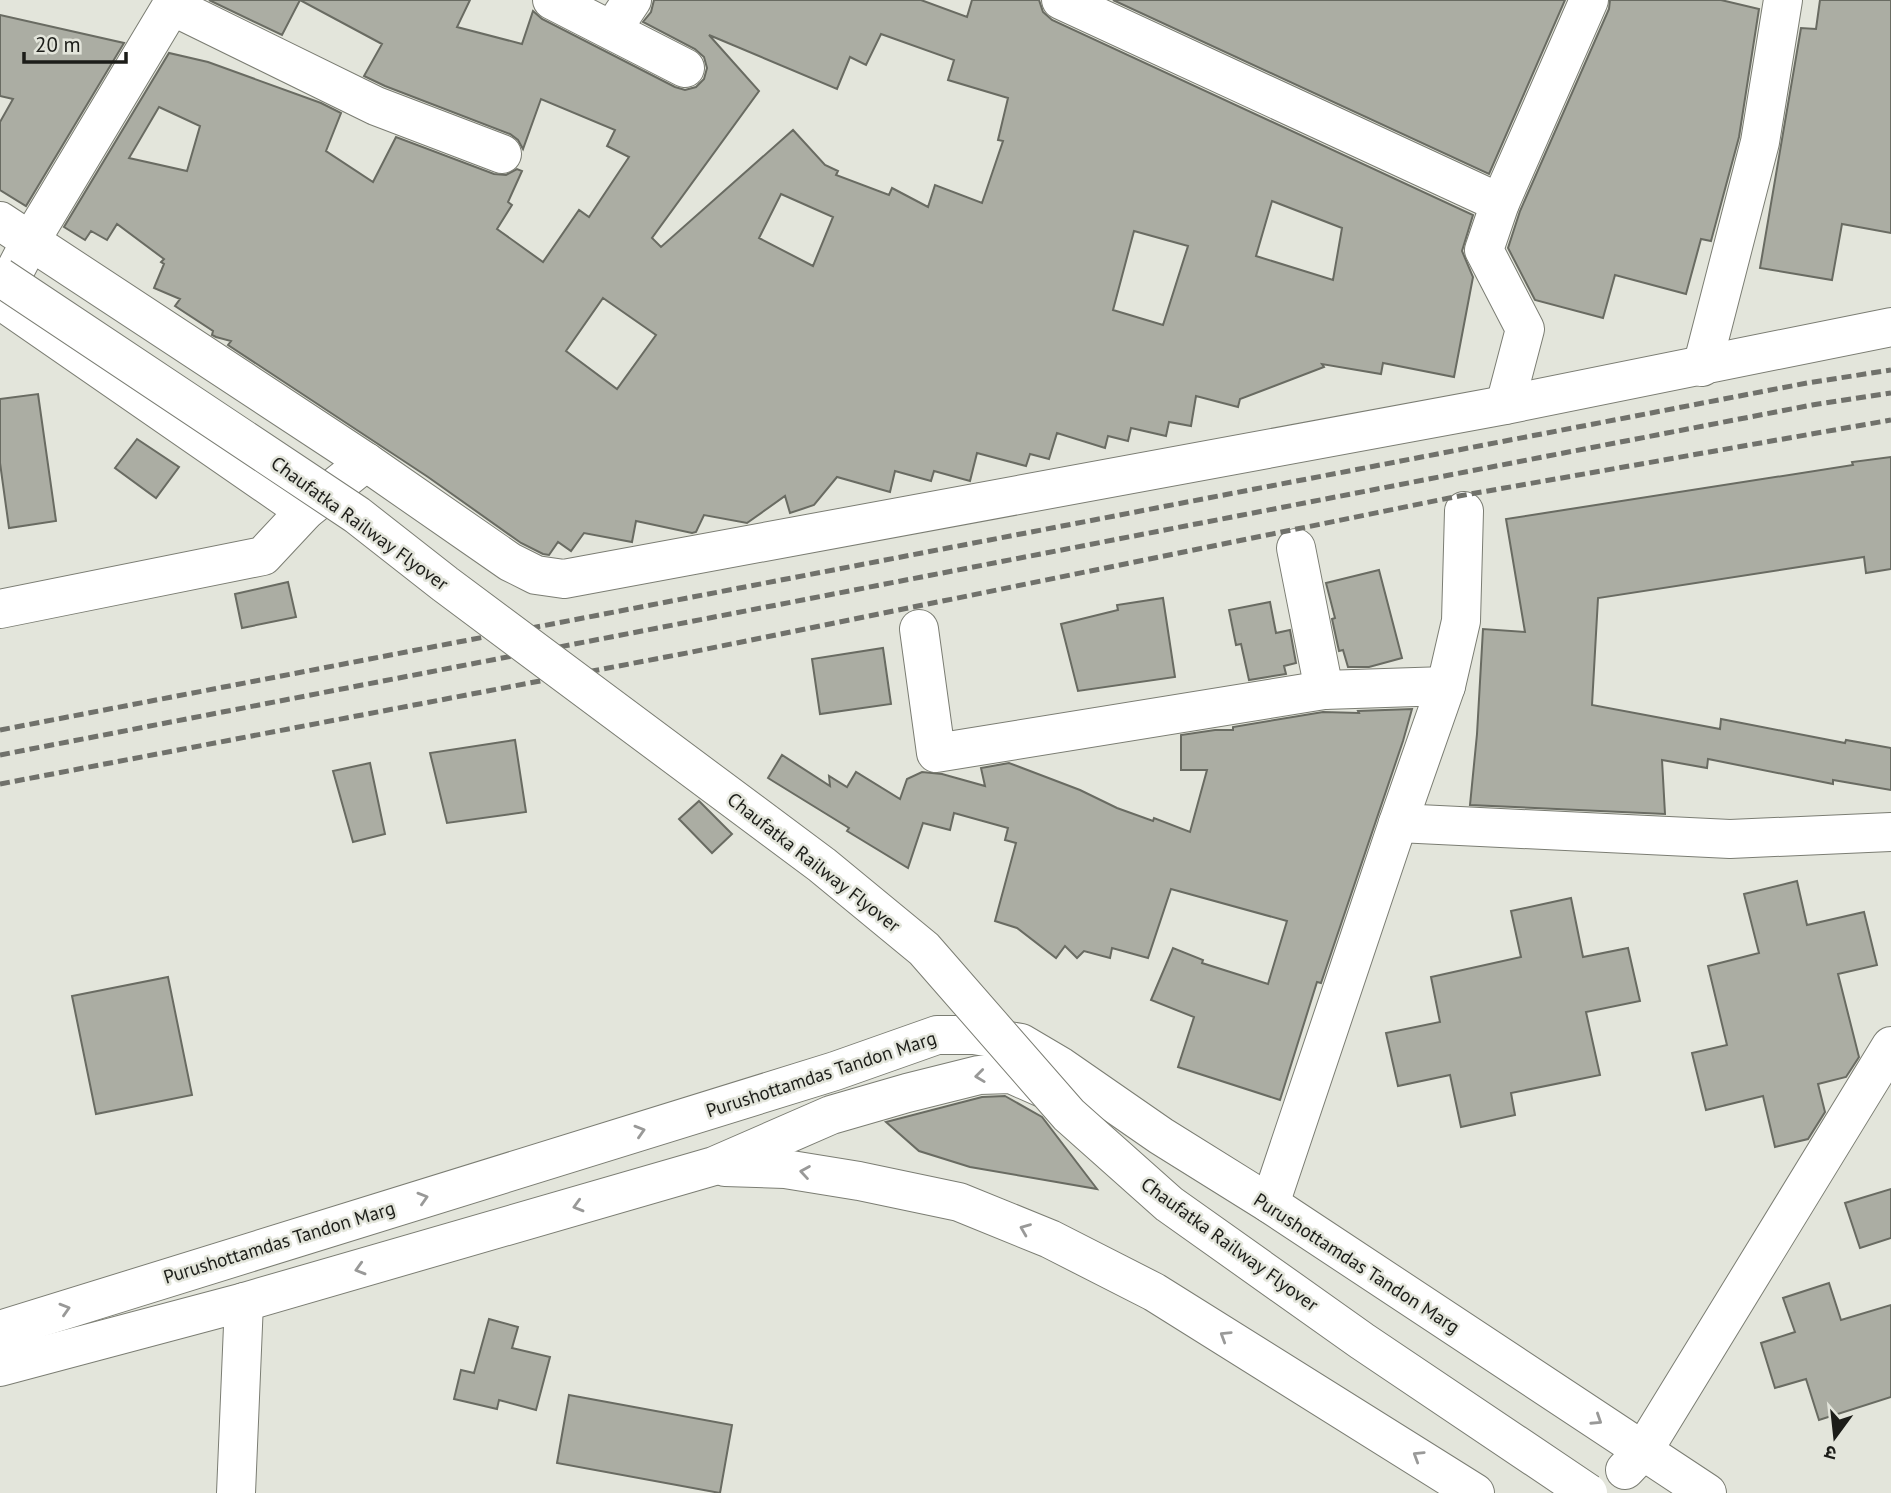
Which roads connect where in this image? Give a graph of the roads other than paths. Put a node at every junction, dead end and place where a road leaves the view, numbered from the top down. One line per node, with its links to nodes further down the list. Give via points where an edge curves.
1 (552, 0): 6 (street)
2 (1061, 0): 9 (street)
3 (1588, 0): 9 (street)
4 (1783, 0): 14 (street, via 1760,142)
5 (174, 3): 8 (street, via 376,106); 10 (street)
6 (622, 15): 7 (street)
7 (685, 68)
8 (502, 154)
9 (1500, 204): 15 (street, via 1485,250 1525,328)
10 (15, 230): 12 (street); 16 (street)
11 (0, 277): 35 (street, Chaufatka Railway Flyover, bridge, via 356,515 822,865 924,949 1069,1115 1169,1204)
12 (0, 300): 17 (street)
13 (1891, 327): 14 (street)
14 (1702, 367): 15 (street)
15 (1506, 405): 16 (street, via 564,579 536,575 510,562)
16 (366, 462): 17 (street)
17 (305, 511): 20 (street, via 263,556)
18 (1464, 511): 22 (street, via 1461,621)
19 (1296, 548): 23 (street)
20 (0, 609)
21 (919, 629): 23 (street, via 936,753)
22 (1446, 686): 23 (street); 24 (street)
23 (1324, 690)
24 (1398, 823): 25 (street, via 1730,839); 28 (street)
25 (1891, 832)
26 (1891, 1046): 32 (street)
27 (714, 1167): 29 (street, one-way to 29); 32 (street, one-way to 27, via 1087,1108 1011,1074 979,1075 831,1115); 34 (street, one-way to 27, via 1154,1292 1050,1239 959,1202 785,1169)
28 (1269, 1205): 30 (street, Purushottamdas Tandon Marg, one-way to 28, via 835,1071 937,1035 974,1035 1021,1044); 32 (street, Purushottamdas Tandon Marg, one-way to 32)
29 (244, 1302): 31 (street); 33 (street)
30 (0, 1330)
31 (0, 1367)
32 (1634, 1460): 36 (street); 37 (street, Purushottamdas Tandon Marg)
33 (236, 1493)
34 (1475, 1493)
35 (1588, 1493)
36 (1659, 1493)
37 (1707, 1493)

